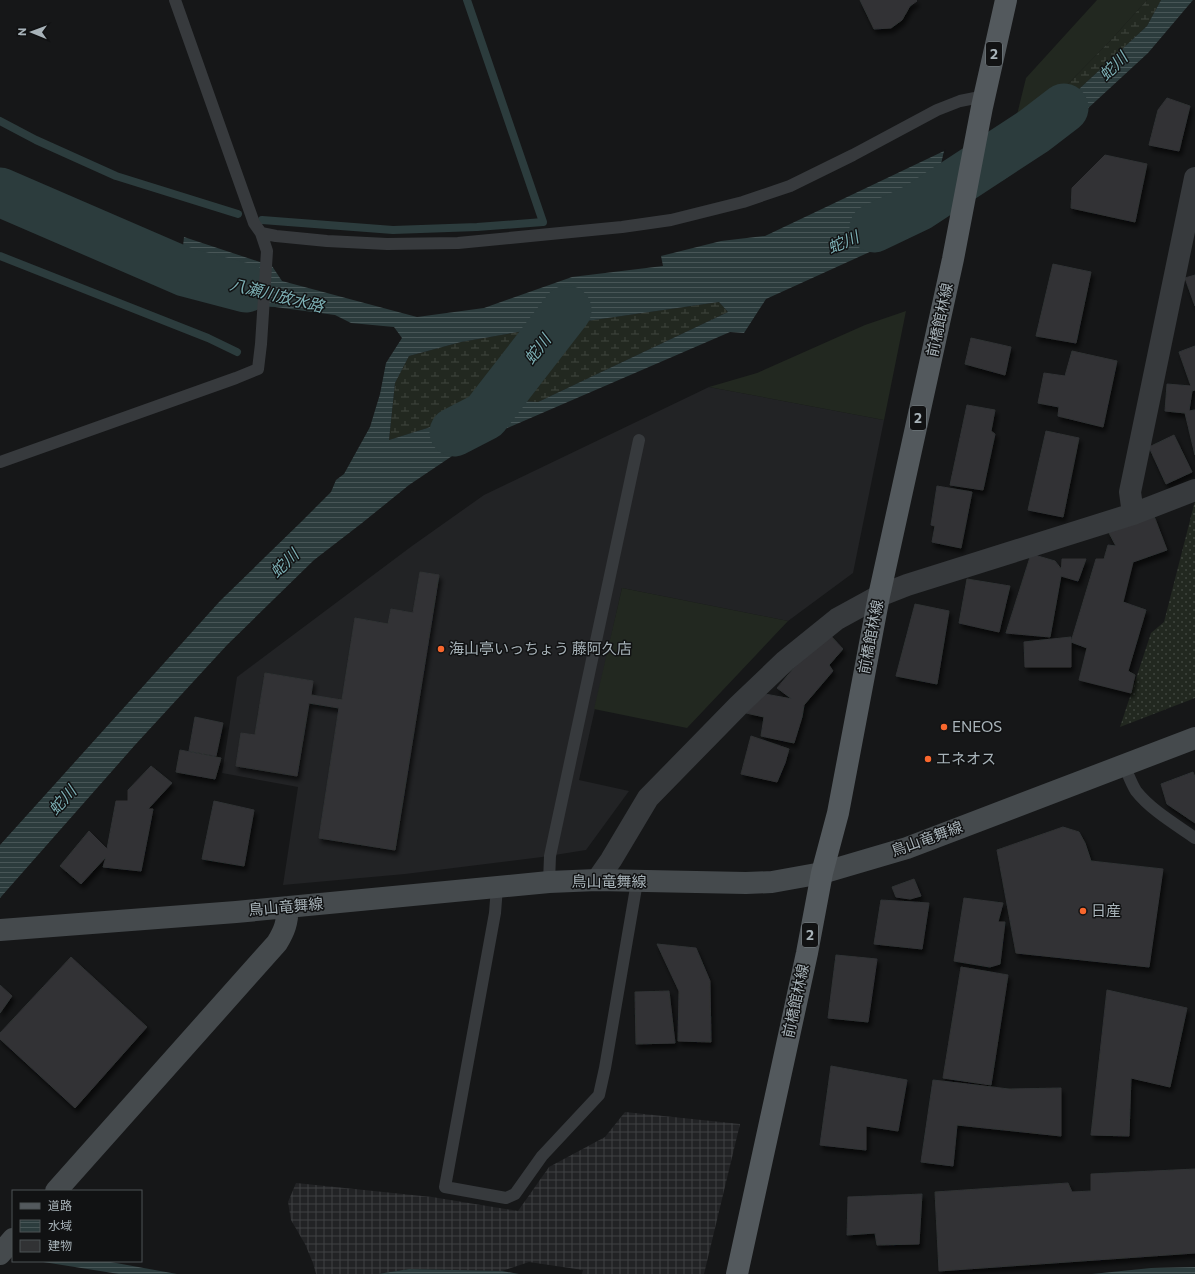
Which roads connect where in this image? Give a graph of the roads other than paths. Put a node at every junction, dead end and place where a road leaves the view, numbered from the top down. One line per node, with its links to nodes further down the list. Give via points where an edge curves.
1 (175, 0): 6 (lane, via 254,223)
2 (1006, 0): 3 (main road, 前橋館林線 / 2)
3 (984, 102): 6 (lane, via 960,101 937,110 790,186 743,202 671,220 458,243 387,244 327,241); 11 (main road, 前橋館林線 / 2)
4 (1195, 178): 5 (street)
5 (1190, 229): 10 (street, via 1130,492)
6 (261, 233): 8 (lane, via 267,251 258,369)
7 (639, 440): 17 (lane, via 550,856)
8 (0, 462)
9 (1195, 490): 10 (street)
10 (1133, 514): 11 (street)
11 (879, 596): 15 (main road, 前橋館林線 / 2, via 838,814); 16 (street, via 837,618 785,661 738,706 648,798)
12 (1195, 738): 13 (main road, 鳥山竜舞線)
13 (1124, 765): 14 (lane, via 1135,789 1143,799); 15 (main road, 鳥山竜舞線, via 906,848)
14 (1195, 838)
15 (822, 873): 18 (main road, 鳥山竜舞線, via 753,883); 25 (main road, 前橋館林線 / 2)
16 (597, 880): 17 (main road, 鳥山竜舞線); 18 (main road, 鳥山竜舞線)
17 (549, 882): 19 (main road, 鳥山竜舞線)
18 (637, 882): 19 (lane, via 599,1095 542,1156 515,1194 506,1198 445,1187 495,913)
19 (497, 887): 20 (main road, 鳥山竜舞線)
20 (288, 907): 21 (main road, 鳥山竜舞線); 22 (main road, via 287,922 277,943)
21 (0, 930)
22 (57, 1190)
23 (12, 1240): 24 (main road)
24 (0, 1254)
25 (737, 1274)

